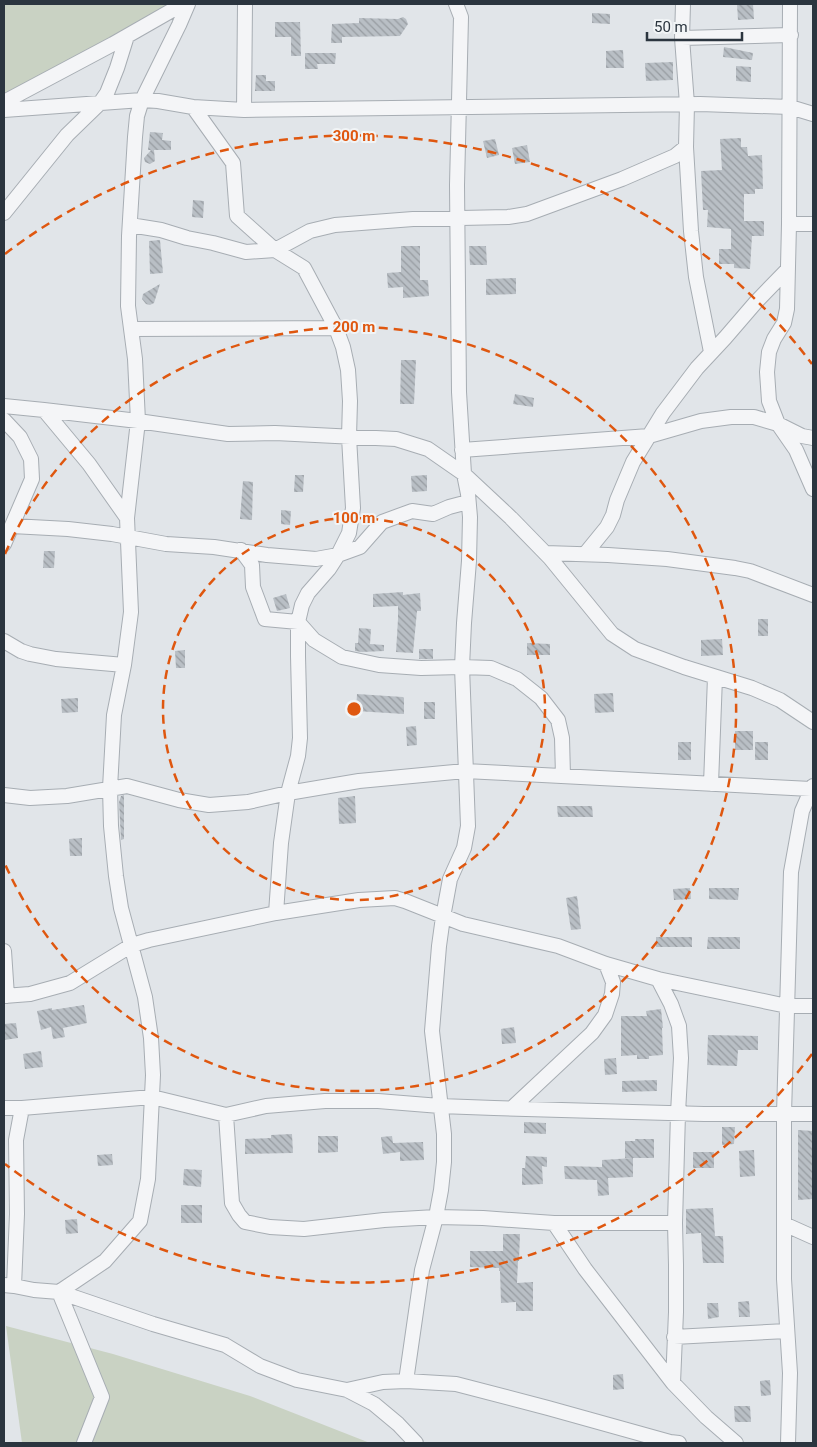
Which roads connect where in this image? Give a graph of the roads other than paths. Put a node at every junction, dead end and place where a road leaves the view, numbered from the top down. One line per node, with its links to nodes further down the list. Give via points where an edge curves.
1 (183, 4): 8 (street)
2 (188, 4): 10 (street)
3 (245, 4): 18 (street)
4 (456, 4): 15 (street, via 461,17)
5 (683, 4): 9 (street)
6 (790, 4): 7 (street)
7 (791, 35): 9 (street); 16 (street)
8 (127, 36): 11 (street); 12 (street, via 117,68)
9 (682, 38): 13 (street)
10 (142, 100): 12 (street); 14 (street); 25 (street, via 135,136)
11 (4, 102)
12 (100, 103): 17 (street); 21 (street, via 67,135)
13 (687, 104): 15 (street); 16 (street); 20 (street)
14 (193, 107): 18 (street); 26 (street, via 233,163 237,216)
15 (459, 107): 18 (street); 22 (street)
16 (790, 107): 19 (street); 23 (street)
17 (4, 110)
18 (244, 110)
19 (813, 114)
20 (686, 147): 22 (street, via 654,166 527,214); 30 (street, via 696,277)
21 (4, 213)
22 (458, 219): 26 (street, via 335,225 310,231); 39 (street)
23 (789, 224): 24 (street); 27 (street)
24 (813, 224)
25 (130, 225): 26 (street, via 246,252); 29 (street, via 128,306)
26 (275, 250): 28 (street, via 304,268)
27 (788, 270): 30 (street); 35 (street, via 787,309 784,323 769,352 767,372 769,401)
28 (336, 328): 29 (street); 37 (street, via 348,370)
29 (131, 329): 34 (street)
30 (711, 352): 36 (street, via 669,405)
31 (4, 406): 32 (street)
32 (44, 410): 34 (street); 43 (street, via 89,464)
33 (4, 420): 44 (street, via 20,437 31,459 32,479)
34 (138, 421): 37 (street, via 228,434); 43 (street)
35 (778, 424): 36 (street, via 754,417 731,417 701,420); 38 (street); 41 (street, via 796,450)
36 (650, 436): 39 (street); 49 (street, via 633,462 607,527)
37 (349, 437): 40 (street, via 396,439 428,449); 50 (street, via 353,508 349,533)
38 (813, 438)
39 (462, 450): 40 (street)
40 (464, 474): 42 (street); 48 (street)
41 (813, 490)
42 (468, 502): 50 (street, via 433,514 412,511 382,522 360,548); 55 (street, via 469,561)
43 (126, 518): 45 (street)
44 (12, 526): 45 (street, via 68,529); 46 (street)
45 (127, 538): 47 (street); 54 (street, via 131,612)
46 (4, 544)
47 (241, 550): 50 (street, via 299,558); 52 (street, via 252,565 253,587 265,619)
48 (545, 553): 49 (street); 56 (street, via 612,634 635,649)
49 (585, 554): 51 (street, via 667,559 750,570)
50 (338, 555): 52 (street, via 308,593)
51 (813, 595)
52 (298, 622): 55 (street, via 314,640 342,657 379,665); 63 (street, via 300,738)
53 (4, 641): 54 (street, via 30,654)
54 (124, 665): 62 (street, via 114,716)
55 (462, 667): 58 (street); 59 (street, via 491,668 518,679 541,698 558,720)
56 (715, 677): 57 (street, via 780,700); 60 (street)
57 (813, 722)
58 (465, 772): 59 (street); 63 (street, via 360,781); 66 (street, via 468,826 464,848 450,879)
59 (563, 776): 60 (street)
60 (711, 784): 61 (street)
61 (812, 787): 72 (street, via 802,811 791,872)
62 (110, 788): 63 (street, via 127,786 209,805 248,802); 64 (street, via 67,796 30,798); 67 (street, via 116,876)
63 (288, 793): 65 (street)
64 (4, 795)
65 (276, 913): 66 (street, via 359,900 395,898); 67 (street)
66 (443, 917): 69 (street, via 483,930 558,946); 75 (street, via 432,1032)
67 (132, 945): 71 (street, via 70,982 30,994); 74 (street, via 151,1038)
68 (4, 951): 71 (street)
69 (606, 964): 70 (street); 78 (street, via 613,982 605,1015 592,1033)
70 (658, 980): 72 (street); 79 (street, via 679,1026)
71 (5, 996)
72 (787, 1006): 73 (street); 80 (street)
73 (813, 1006)
74 (152, 1097): 77 (street); 82 (street); 89 (street, via 148,1179 140,1221 106,1261)
75 (440, 1106): 78 (street); 82 (street, via 378,1100 325,1101 266,1106); 83 (street, via 444,1162)
76 (4, 1108): 77 (street)
77 (22, 1108): 88 (street, via 16,1140 17,1214)
78 (512, 1108): 79 (street)
79 (678, 1113): 80 (street); 85 (street)
80 (784, 1114): 81 (street); 86 (street)
81 (813, 1114)
82 (226, 1115): 83 (street, via 232,1203 245,1222 304,1228)
83 (436, 1217): 84 (street); 92 (street, via 422,1270)
84 (554, 1223): 85 (street); 93 (street)
85 (675, 1223): 91 (street)
86 (784, 1224): 87 (street); 90 (street)
87 (813, 1237)
88 (9, 1286): 89 (street)
89 (59, 1292): 94 (street, via 225,1345 260,1366 297,1380); 95 (street, via 102,1397)
90 (787, 1331): 91 (street); 99 (street, via 790,1373)
91 (674, 1337): 93 (street)
92 (406, 1381): 94 (street); 97 (street, via 456,1384)
93 (673, 1383): 98 (street)
94 (346, 1390): 96 (street, via 374,1404)
95 (84, 1443)
96 (416, 1443)
97 (673, 1443)
98 (736, 1443)
99 (788, 1443)

